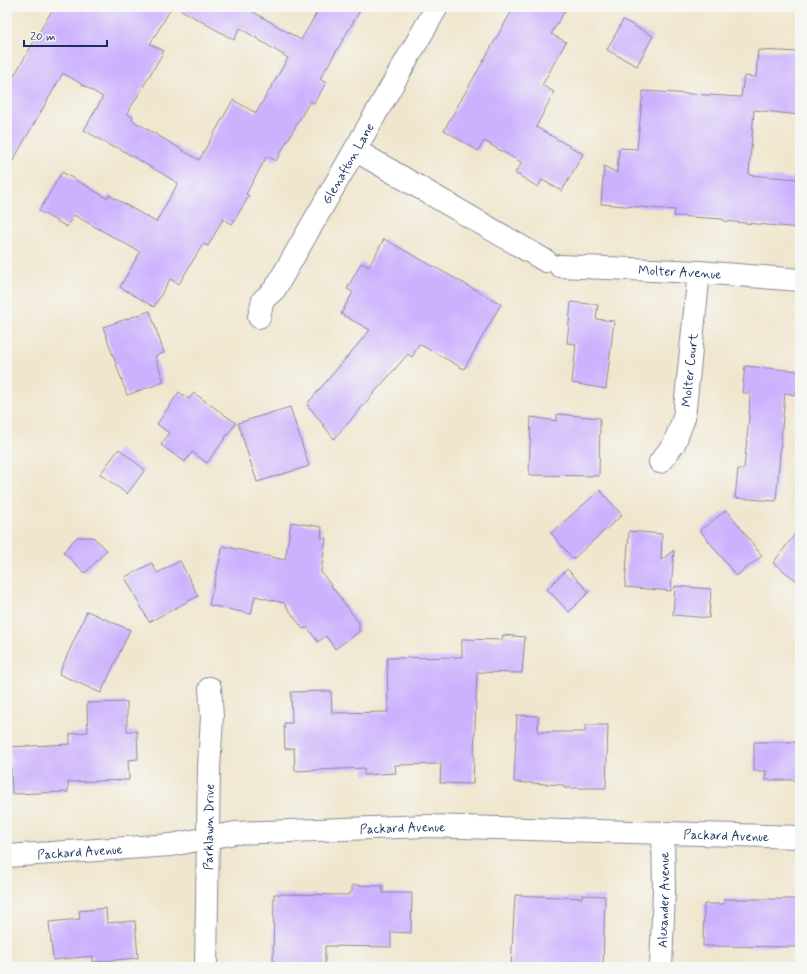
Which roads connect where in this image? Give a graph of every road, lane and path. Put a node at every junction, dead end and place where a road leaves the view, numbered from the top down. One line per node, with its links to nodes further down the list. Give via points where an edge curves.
1 (437, 7): 2 (street, Glenafton Lane)
2 (355, 150): 3 (street, Molter Avenue, via 553,263); 5 (street, Glenafton Lane, via 275,289 264,300)
3 (699, 272): 4 (street, Molter Avenue); 6 (street, Molter Court, via 684,418 674,444)
4 (800, 280)
5 (259, 317)
6 (660, 462)
7 (210, 688): 10 (street, Parklawn Drive, via 212,717)
8 (663, 834): 9 (street, Packard Avenue); 10 (street, Packard Avenue, via 427,826 243,833); 13 (street, Alexander Avenue, via 664,890)
9 (800, 837)
10 (208, 839): 11 (street, Packard Avenue, via 171,845); 12 (street, Parklawn Drive)
11 (7, 856)
12 (206, 967)
13 (660, 967)

